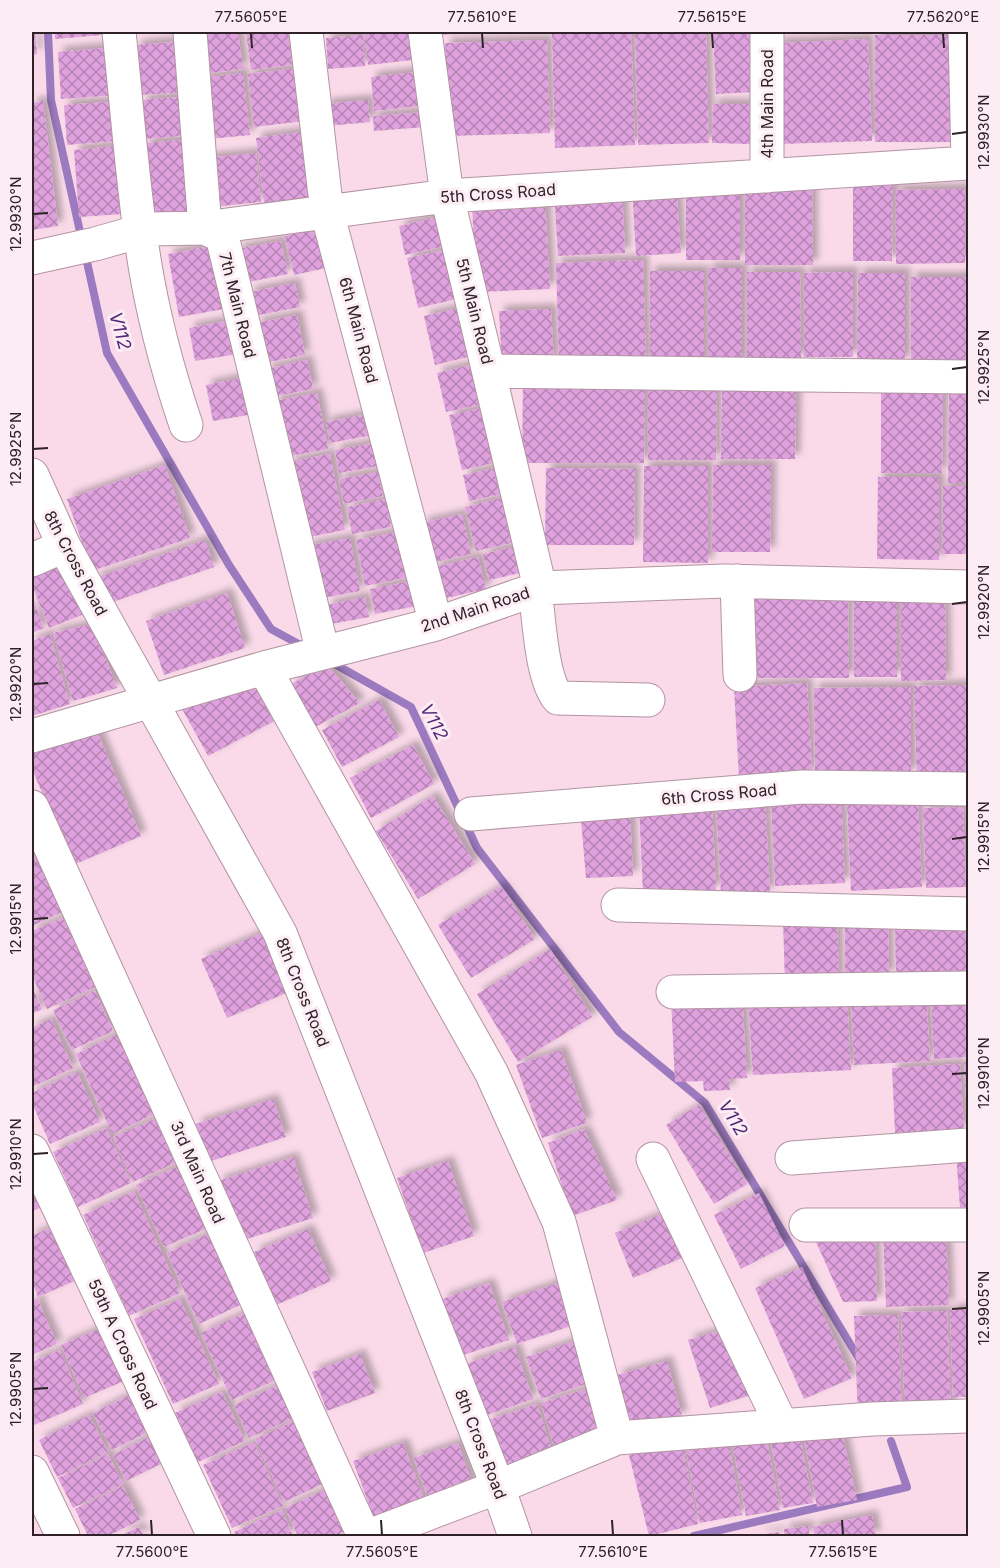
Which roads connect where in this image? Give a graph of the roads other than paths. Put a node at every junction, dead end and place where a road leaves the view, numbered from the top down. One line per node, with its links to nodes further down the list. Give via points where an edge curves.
1 (119, 32): 12 (street)
2 (190, 32): 11 (street)
3 (306, 32): 10 (street, 6th Main Road)
4 (425, 32): 9 (street, 5th Main Road)
5 (766, 32): 8 (street, 4th Main Road)
6 (965, 32): 7 (street)
7 (968, 163): 8 (street, 5th Cross Road)
8 (767, 176): 9 (street, 5th Cross Road)
9 (447, 196): 10 (street, 5th Cross Road); 14 (street, 5th Main Road)
10 (327, 212): 11 (street, 5th Cross Road); 23 (street, 6th Main Road)
11 (205, 228): 12 (street, 5th Cross Road); 24 (street, 7th Main Road, via 222,237 305,583)
12 (140, 231): 13 (street, 5th Cross Road); 16 (street, via 173,388)
13 (32, 258)
14 (490, 371): 15 (street); 22 (street, 5th Main Road)
15 (969, 377)
16 (186, 425)
17 (32, 475): 18 (street, 8th Cross Road)
18 (64, 546): 19 (street); 28 (street, 8th Cross Road)
19 (32, 560)
20 (737, 581): 21 (street, 2nd Main Road); 22 (street, 2nd Main Road); 26 (street)
21 (969, 587)
22 (537, 588): 23 (street, 2nd Main Road); 27 (street, 5th Main Road, via 546,668 551,690 558,698)
23 (435, 624): 24 (street, 2nd Main Road)
24 (312, 655): 25 (street, 2nd Main Road)
25 (264, 668): 28 (street, 2nd Main Road); 45 (street, via 491,1072 559,1222)
26 (740, 675)
27 (648, 700)
28 (151, 702): 29 (street, 2nd Main Road); 47 (street, 8th Cross Road, via 280,933)
29 (32, 736)
30 (969, 789): 32 (street, 6th Cross Road, via 802,788)
31 (32, 807): 50 (street, 3rd Main Road)
32 (471, 814)
33 (618, 905): 34 (street)
34 (969, 914)
35 (969, 988): 36 (street)
36 (673, 992)
37 (969, 1145): 39 (street)
38 (32, 1151): 49 (street, 59th A Cross Road)
39 (792, 1158)
40 (653, 1159): 44 (street)
41 (806, 1225): 42 (street)
42 (969, 1225)
43 (969, 1416): 44 (street)
44 (782, 1426): 45 (street)
45 (617, 1438): 47 (street)
46 (32, 1472): 48 (street)
47 (498, 1487): 50 (street); 51 (street, 8th Cross Road)
48 (63, 1536)
49 (214, 1536)
50 (366, 1536)
51 (515, 1536)

